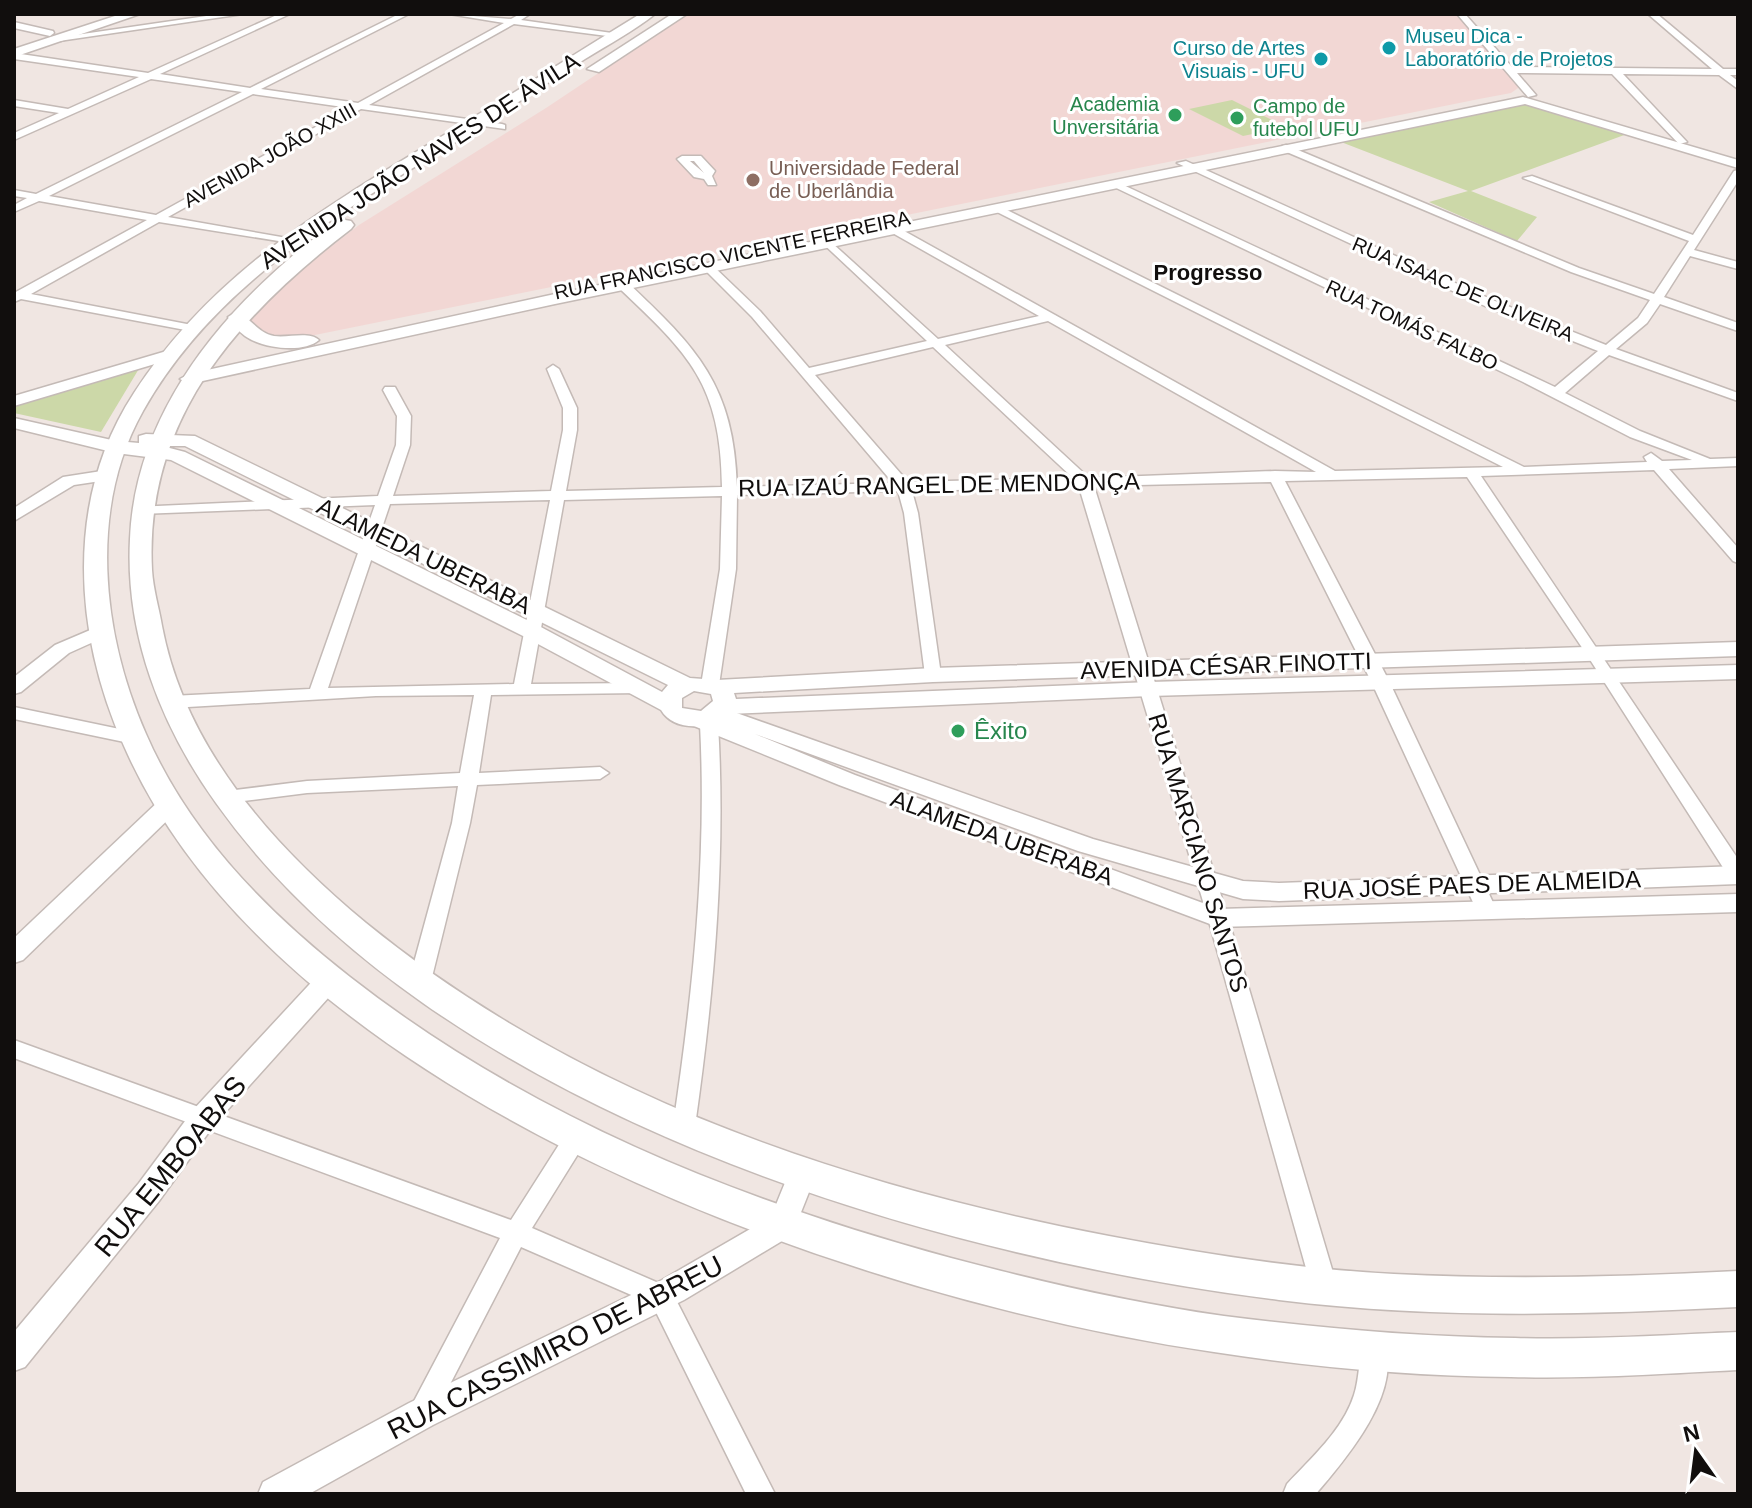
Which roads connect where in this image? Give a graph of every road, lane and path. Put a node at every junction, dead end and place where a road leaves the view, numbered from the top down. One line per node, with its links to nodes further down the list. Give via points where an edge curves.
1 (110, 14): 15 (main road)
2 (134, 14): 15 (main road)
3 (239, 14): 15 (street)
4 (286, 14): 22 (street)
5 (405, 14): 25 (street)
6 (453, 14): 12 (street)
7 (526, 14): 12 (street, AVENIDA JOÃO XXIII)
8 (649, 14): 14 (main road, AVENIDA JOÃO NAVES DE ÁVILA)
9 (681, 14): 23 (main road, AVENIDA JOÃO NAVES DE ÁVILA)
10 (1461, 14): 18 (street)
11 (1652, 14): 20 (street)
12 (513, 21): 14 (street); 28 (street, AVENIDA JOÃO XXIII)
13 (14, 25): 15 (street)
14 (615, 34): 31 (main road, AVENIDA JOÃO NAVES DE ÁVILA)
15 (55, 36): 16 (main road); 17 (main road)
16 (14, 44)
17 (14, 55): 22 (street)
18 (1510, 70): 19 (street); 26 (street)
19 (1615, 71): 20 (street); 34 (street)
20 (1720, 71): 21 (street); 24 (street)
21 (1738, 72)
22 (150, 76): 25 (street); 29 (street)
23 (582, 77)
24 (1738, 86)
25 (253, 90): 28 (street); 43 (street)
26 (1525, 95): 34 (main road); 36 (main road); 37 (main road); 38 (main road, RUA FRANCISCO VICENTE FERREIRA)
27 (14, 103): 29 (street)
28 (358, 107): 31 (street); 48 (street, AVENIDA JOÃO XXIII)
29 (71, 112): 32 (street)
30 (509, 122): 31 (street); 35 (main road, AVENIDA JOÃO NAVES DE ÁVILA)
31 (473, 123): 33 (main road, AVENIDA JOÃO NAVES DE ÁVILA)
32 (14, 137)
33 (453, 137): 35 (main road); 52 (main road, AVENIDA JOÃO NAVES DE ÁVILA)
34 (1682, 142): 37 (main road)
35 (473, 144): 44 (main road, AVENIDA JOÃO NAVES DE ÁVILA)
36 (1286, 148): 38 (main road); 60 (street)
37 (1738, 161)
38 (1188, 165): 41 (main road, RUA FRANCISCO VICENTE FERREIRA); 50 (main road, RUA FRANCISCO VICENTE FERREIRA); 67 (street, RUA ISAAC DE OLIVEIRA, via 1428,277)
39 (1738, 173): 51 (street)
40 (1528, 178): 51 (street)
41 (1115, 185): 45 (main road, RUA FRANCISCO VICENTE FERREIRA); 73 (street, RUA TOMÁS FALBO)
42 (14, 193): 43 (street)
43 (37, 197): 46 (street); 48 (street)
44 (380, 203)
45 (997, 208): 49 (main road, RUA FRANCISCO VICENTE FERREIRA); 83 (street)
46 (14, 209)
47 (361, 215): 62 (main road, AVENIDA JOÃO NAVES DE ÁVILA, via 298,260)
48 (156, 218): 52 (street); 59 (street, AVENIDA JOÃO XXIII)
49 (893, 229): 50 (main road, RUA FRANCISCO VICENTE FERREIRA); 63 (street)
50 (824, 239): 57 (main road, RUA FRANCISCO VICENTE FERREIRA); 61 (main road, RUA FRANCISCO VICENTE FERREIRA); 66 (street, RUA MARCIANO SANTOS)
51 (1694, 239): 53 (street)
52 (287, 241): 65 (main road, AVENIDA JOÃO NAVES DE ÁVILA)
53 (1687, 251): 54 (street); 60 (street)
54 (1716, 259): 55 (street); 56 (street)
55 (1738, 259)
56 (1738, 266)
57 (708, 267): 58 (main road, RUA FRANCISCO VICENTE FERREIRA); 70 (street)
58 (623, 285): 61 (main road, RUA FRANCISCO VICENTE FERREIRA); 89 (street, via 675,333 705,373 723,428)
59 (17, 296): 65 (street)
60 (1657, 300): 64 (street); 67 (street, via 1643,320)
61 (470, 313): 62 (main road, RUA FRANCISCO VICENTE FERREIRA, via 288,343 253,336); 71 (main road, RUA FRANCISCO VICENTE FERREIRA)
62 (236, 317): 71 (main road, AVENIDA JOÃO NAVES DE ÁVILA)
63 (1049, 317): 66 (street); 86 (street)
64 (1738, 327)
65 (192, 329): 68 (main road, AVENIDA JOÃO NAVES DE ÁVILA)
66 (935, 343): 70 (street); 87 (street, RUA MARCIANO SANTOS)
67 (1607, 350): 73 (street); 74 (street, RUA ISAAC DE OLIVEIRA)
68 (170, 355): 75 (street); 79 (main road, AVENIDA JOÃO NAVES DE ÁVILA)
69 (553, 369): 90 (street, via 570,408)
70 (806, 373): 88 (street)
71 (189, 379): 78 (main road, AVENIDA JOÃO NAVES DE ÁVILA)
72 (390, 390): 91 (street, via 406,424)
73 (1556, 393): 77 (street, RUA TOMÁS FALBO)
74 (1738, 397)
75 (14, 401)
76 (14, 423): 79 (main road)
77 (1635, 434): 80 (street, RUA TOMÁS FALBO); 82 (street)
78 (158, 445): 79 (main road); 92 (main road, ALAMEDA UBERABA, via 188,440); 93 (main road, ALAMEDA UBERABA); 94 (main road, AVENIDA JOÃO NAVES DE ÁVILA)
79 (114, 454): 95 (street); 99 (main road, AVENIDA JOÃO NAVES DE ÁVILA, via 95,546)
80 (1711, 462): 81 (street, RUA IZAÚ RANGEL DE MENDONÇA); 82 (street, RUA IZAÚ RANGEL DE MENDONÇA)
81 (1738, 462)
82 (1656, 464): 83 (street, RUA IZAÚ RANGEL DE MENDONÇA); 97 (street)
83 (1522, 471): 84 (street, RUA IZAÚ RANGEL DE MENDONÇA)
84 (1471, 472): 86 (street, RUA IZAÚ RANGEL DE MENDONÇA); 102 (street)
85 (1275, 475): 86 (street, RUA IZAÚ RANGEL DE MENDONÇA); 87 (street, RUA IZAÚ RANGEL DE MENDONÇA); 103 (street)
86 (1332, 475)
87 (1085, 482): 88 (street, RUA IZAÚ RANGEL DE MENDONÇA); 107 (street, RUA MARCIANO SANTOS)
88 (904, 487): 89 (street, RUA IZAÚ RANGEL DE MENDONÇA); 105 (street)
89 (731, 490): 90 (street, RUA IZAÚ RANGEL DE MENDONÇA); 116 (street)
90 (558, 495): 91 (street, RUA IZAÚ RANGEL DE MENDONÇA); 98 (street)
91 (384, 500): 92 (street, RUA IZAÚ RANGEL DE MENDONÇA); 96 (street)
92 (312, 502): 93 (street, RUA IZAÚ RANGEL DE MENDONÇA); 96 (main road, ALAMEDA UBERABA)
93 (277, 505): 94 (street, RUA IZAÚ RANGEL DE MENDONÇA); 96 (main road, ALAMEDA UBERABA)
94 (140, 510): 114 (main road, AVENIDA JOÃO NAVES DE ÁVILA, via 137,540 144,610)
95 (14, 516)
96 (368, 540): 98 (main road, ALAMEDA UBERABA); 100 (main road, ALAMEDA UBERABA); 113 (street)
97 (1738, 558)
98 (535, 608): 100 (street); 108 (main road, ALAMEDA UBERABA)
99 (102, 631): 109 (street, via 62,649); 118 (main road, AVENIDA JOÃO NAVES DE ÁVILA)
100 (531, 631): 110 (street); 111 (main road, ALAMEDA UBERABA)
101 (1738, 649): 102 (main road, AVENIDA CÉSAR FINOTTI)
102 (1595, 655): 103 (main road, AVENIDA CÉSAR FINOTTI); 106 (street)
103 (1375, 671): 106 (main road, AVENIDA CÉSAR FINOTTI); 107 (main road, AVENIDA CÉSAR FINOTTI); 125 (street)
104 (1738, 672): 106 (main road, AVENIDA CÉSAR FINOTTI)
105 (933, 675): 107 (main road, AVENIDA CÉSAR FINOTTI); 116 (main road, AVENIDA CÉSAR FINOTTI)
106 (1610, 677): 123 (street)
107 (1146, 678): 116 (main road, AVENIDA CÉSAR FINOTTI); 124 (street, RUA MARCIANO SANTOS)
108 (686, 685): 115 (main road, via 674,691); 116 (main road, ALAMEDA UBERABA)
109 (14, 687)
110 (522, 688): 111 (street); 112 (street)
111 (640, 688): 115 (main road, ALAMEDA UBERABA)
112 (483, 691): 113 (street); 120 (street)
113 (317, 694): 114 (street)
114 (171, 702): 121 (main road, AVENIDA JOÃO NAVES DE ÁVILA)
115 (669, 705): 116 (main road, ALAMEDA UBERABA, via 678,716)
116 (712, 706): 124 (street, ALAMEDA UBERABA, via 1086,845); 128 (street, ALAMEDA UBERABA, via 847,780); 134 (street, via 706,977)
117 (14, 713): 118 (street)
118 (134, 738): 122 (main road, AVENIDA JOÃO NAVES DE ÁVILA)
119 (600, 773): 120 (street)
120 (467, 781): 121 (street, via 307,787); 131 (street)
121 (227, 797): 131 (main road, AVENIDA JOÃO NAVES DE ÁVILA, via 311,895 350,931)
122 (170, 804): 129 (street); 130 (main road, AVENIDA JOÃO NAVES DE ÁVILA, via 240,900)
123 (1738, 875): 125 (street, RUA JOSÉ PAES DE ALMEIDA)
124 (1206, 881): 125 (street, RUA JOSÉ PAES DE ALMEIDA, via 1279,892); 128 (street, RUA MARCIANO SANTOS)
125 (1477, 885): 127 (street)
126 (1738, 903): 127 (street, RUA JOSÉ PAES DE ALMEIDA)
127 (1487, 911): 128 (street, RUA JOSÉ PAES DE ALMEIDA)
128 (1218, 918): 139 (street, RUA MARCIANO SANTOS)
129 (14, 953)
130 (329, 980): 133 (street, RUA EMBOABAS); 135 (main road, AVENIDA JOÃO NAVES DE ÁVILA, via 410,1042)
131 (420, 981): 134 (main road, AVENIDA JOÃO NAVES DE ÁVILA, via 450,1005 557,1067)
132 (14, 1049): 133 (street)
133 (204, 1117): 138 (street); 144 (street, RUA EMBOABAS)
134 (684, 1126): 136 (main road, AVENIDA JOÃO NAVES DE ÁVILA)
135 (575, 1139): 137 (main road, AVENIDA JOÃO NAVES DE ÁVILA); 138 (street)
136 (803, 1172): 137 (street); 139 (main road, AVENIDA JOÃO NAVES DE ÁVILA, via 959,1218 1120,1255)
137 (782, 1226): 141 (street, RUA CASSIMIRO DE ABREU); 142 (main road, AVENIDA JOÃO NAVES DE ÁVILA, via 875,1256 1116,1316 1228,1335)
138 (516, 1233): 141 (street); 145 (street)
139 (1324, 1286): 140 (main road, AVENIDA JOÃO NAVES DE ÁVILA, via 1507,1296)
140 (1738, 1289)
141 (661, 1296): 145 (street, RUA CASSIMIRO DE ABREU); 147 (street)
142 (1374, 1349): 143 (main road, AVENIDA JOÃO NAVES DE ÁVILA, via 1516,1358); 148 (street, via 1374,1377 1362,1415)
143 (1738, 1351)
144 (14, 1356)
145 (421, 1414): 146 (street, RUA CASSIMIRO DE ABREU)
146 (275, 1494)
147 (761, 1494)
148 (1297, 1494)

